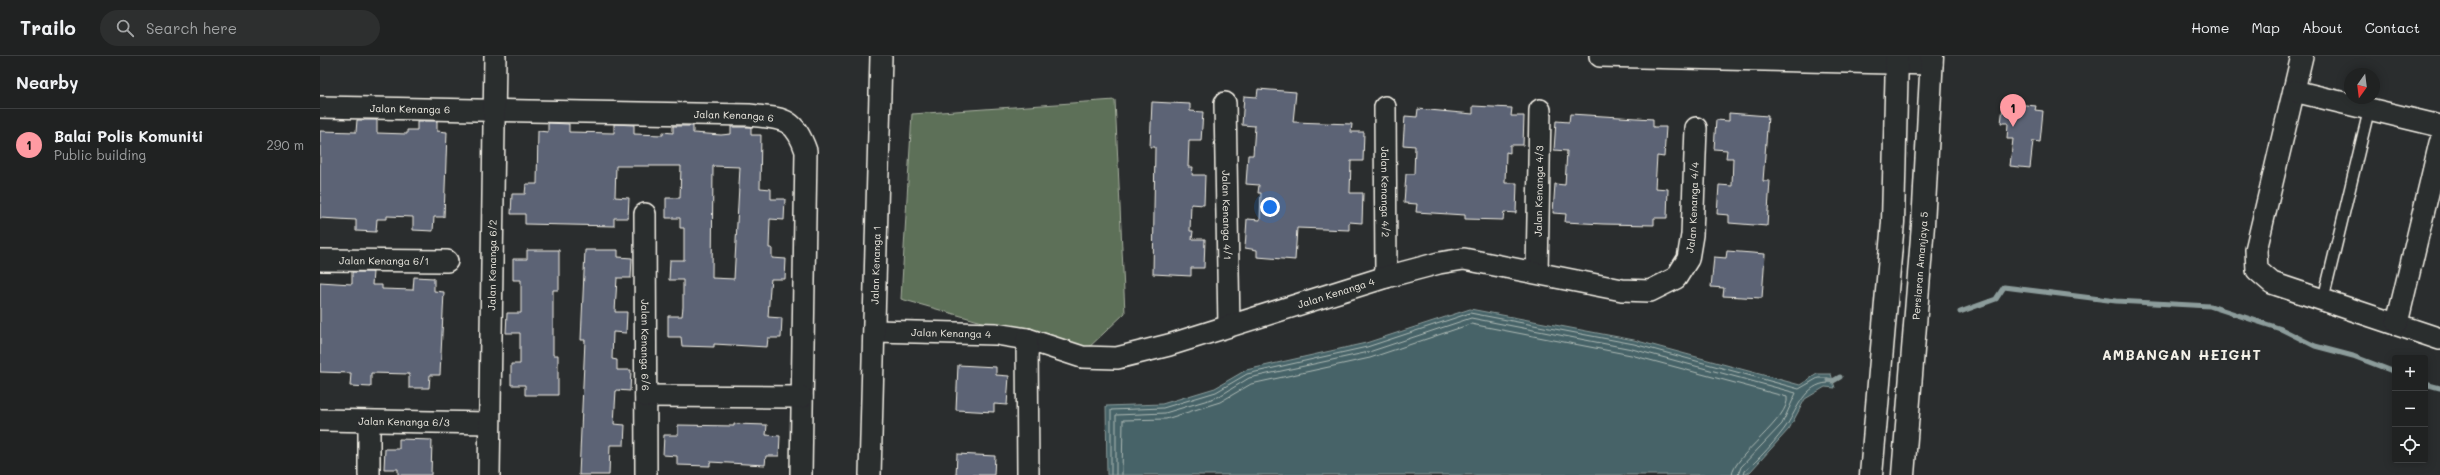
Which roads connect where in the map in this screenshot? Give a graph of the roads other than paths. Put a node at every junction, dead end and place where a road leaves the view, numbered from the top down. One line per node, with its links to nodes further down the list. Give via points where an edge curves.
1 (494, 56): 11 (street, Jalan Kenanga 6/2)
2 (881, 56): 26 (street, Jalan Kenanga 1)
3 (1600, 56): 5 (street)
4 (2302, 56): 7 (street)
5 (1897, 60): 6 (street); 40 (street, via 1893,222)
6 (1932, 60): 41 (street, Persiaran Amanjaya 5, via 1923,224)
7 (2294, 91): 13 (street); 23 (street, via 2256,250 2257,270 2272,283)
8 (1225, 104): 25 (street, Jalan Kenanga 4/1)
9 (320, 107): 11 (street, Jalan Kenanga 6)
10 (1385, 107): 21 (street, Jalan Kenanga 4/2)
11 (494, 109): 30 (street, Jalan Kenanga 6, via 749,115 784,120 800,133 806,151); 33 (street, Jalan Kenanga 6/2)
12 (1540, 110): 20 (street, Jalan Kenanga 4/3)
13 (2369, 110): 14 (street); 23 (lane)
14 (2440, 126)
15 (1696, 128): 22 (street, Jalan Kenanga 4/4, via 1692,235 1688,259 1676,278)
16 (2440, 143): 24 (street)
17 (645, 214): 29 (street, Jalan Kenanga 6/6)
18 (320, 260): 19 (street, Jalan Kenanga 6/1)
19 (447, 261)
20 (1537, 272): 21 (street, Jalan Kenanga 4, via 1464,259 1439,262); 22 (street, Jalan Kenanga 4, via 1622,290)
21 (1386, 277): 25 (street, Jalan Kenanga 4)
22 (1650, 291)
23 (2322, 300): 24 (street)
24 (2397, 323): 28 (street)
25 (1229, 326): 27 (street, Jalan Kenanga 4, via 1117,358 1082,358)
26 (875, 331): 27 (street, Jalan Kenanga 4, via 996,334); 38 (street, Jalan Kenanga 1)
27 (1027, 339): 39 (street)
28 (2440, 339)
29 (646, 396): 30 (street); 36 (street, Jalan Kenanga 6/6)
30 (802, 397): 37 (street, Jalan Kenanga 6)
31 (320, 420): 32 (street, Jalan Kenanga 6/3)
32 (369, 421): 33 (street, Jalan Kenanga 6/3); 34 (street)
33 (489, 423): 35 (street, Jalan Kenanga 6/2)
34 (369, 475)
35 (489, 475)
36 (646, 475)
37 (801, 475)
38 (870, 475)
39 (1028, 475)
40 (1871, 475)
41 (1903, 475)

